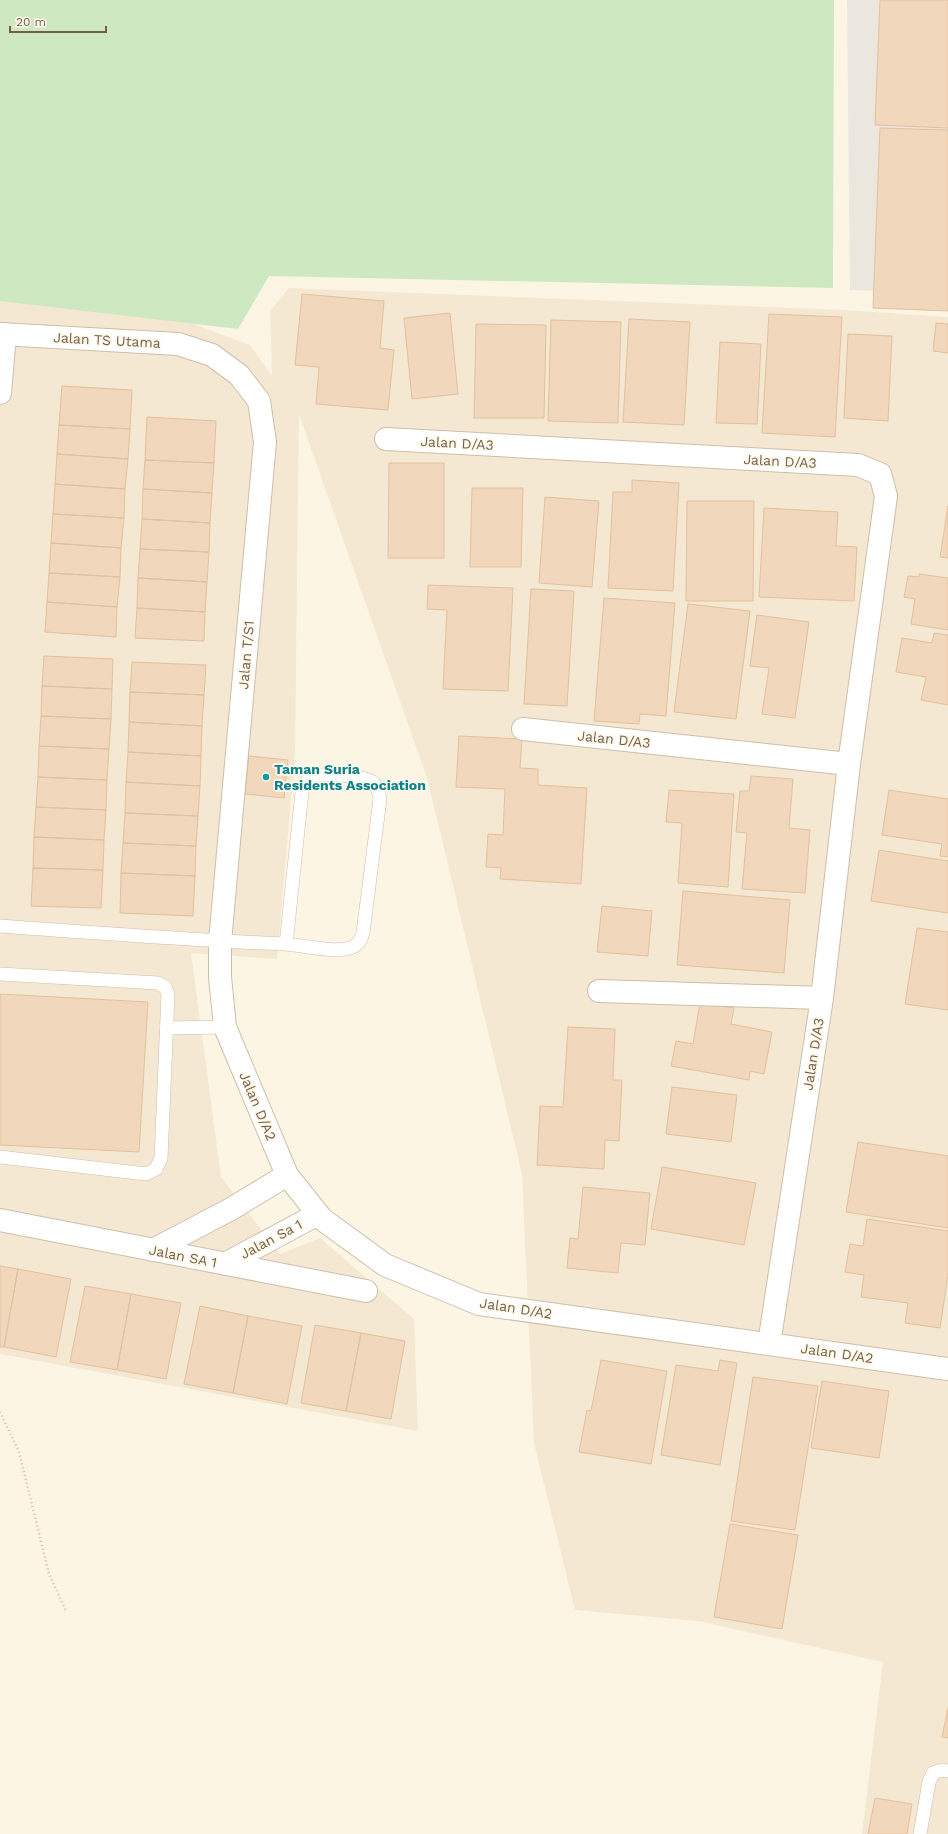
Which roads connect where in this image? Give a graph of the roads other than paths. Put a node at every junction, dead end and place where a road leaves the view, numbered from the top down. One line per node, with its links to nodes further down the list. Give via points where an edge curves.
1 (2, 334): 2 (street, Jalan TS Utama, via 178,344); 3 (street)
2 (212, 355): 8 (street, Jalan T/S1, via 239,375 259,401 265,442)
3 (0, 393)
4 (386, 439): 6 (street, Jalan D/A3, via 858,465 880,474 886,496)
5 (523, 729): 6 (street, Jalan D/A3)
6 (849, 764): 13 (street, Jalan D/A3)
7 (0, 926): 8 (lane)
8 (220, 942): 9 (lane); 11 (street, Jalan T/S1)
9 (286, 944): 9 (lane, via 342,950 352,948 360,942 380,799 378,789 372,782 363,778 322,774 313,776 305,783)
10 (0, 974): 14 (lane, via 158,984 165,987 168,994)
11 (220, 977): 15 (street, Jalan D/A2)
12 (600, 991): 13 (street)
13 (822, 998): 23 (street, Jalan D/A3)
14 (166, 1028): 15 (lane); 16 (lane, via 161,1158 156,1169 146,1174)
15 (225, 1028): 17 (street, Jalan D/A2)
16 (0, 1157)
17 (287, 1175): 18 (street, Jalan D/A2); 20 (street, via 231,1209)
18 (318, 1214): 21 (street, Jalan Sa 1); 23 (street, Jalan D/A2, via 385,1265 479,1304)
19 (0, 1220): 20 (street, Jalan SA 1)
20 (153, 1250): 21 (street, Jalan SA 1)
21 (225, 1264): 22 (street, Jalan SA 1)
22 (366, 1291)
23 (769, 1344): 24 (street, Jalan D/A2)
24 (948, 1369)
25 (948, 1771): 26 (lane, via 933,1773 929,1782)
26 (920, 1834)

